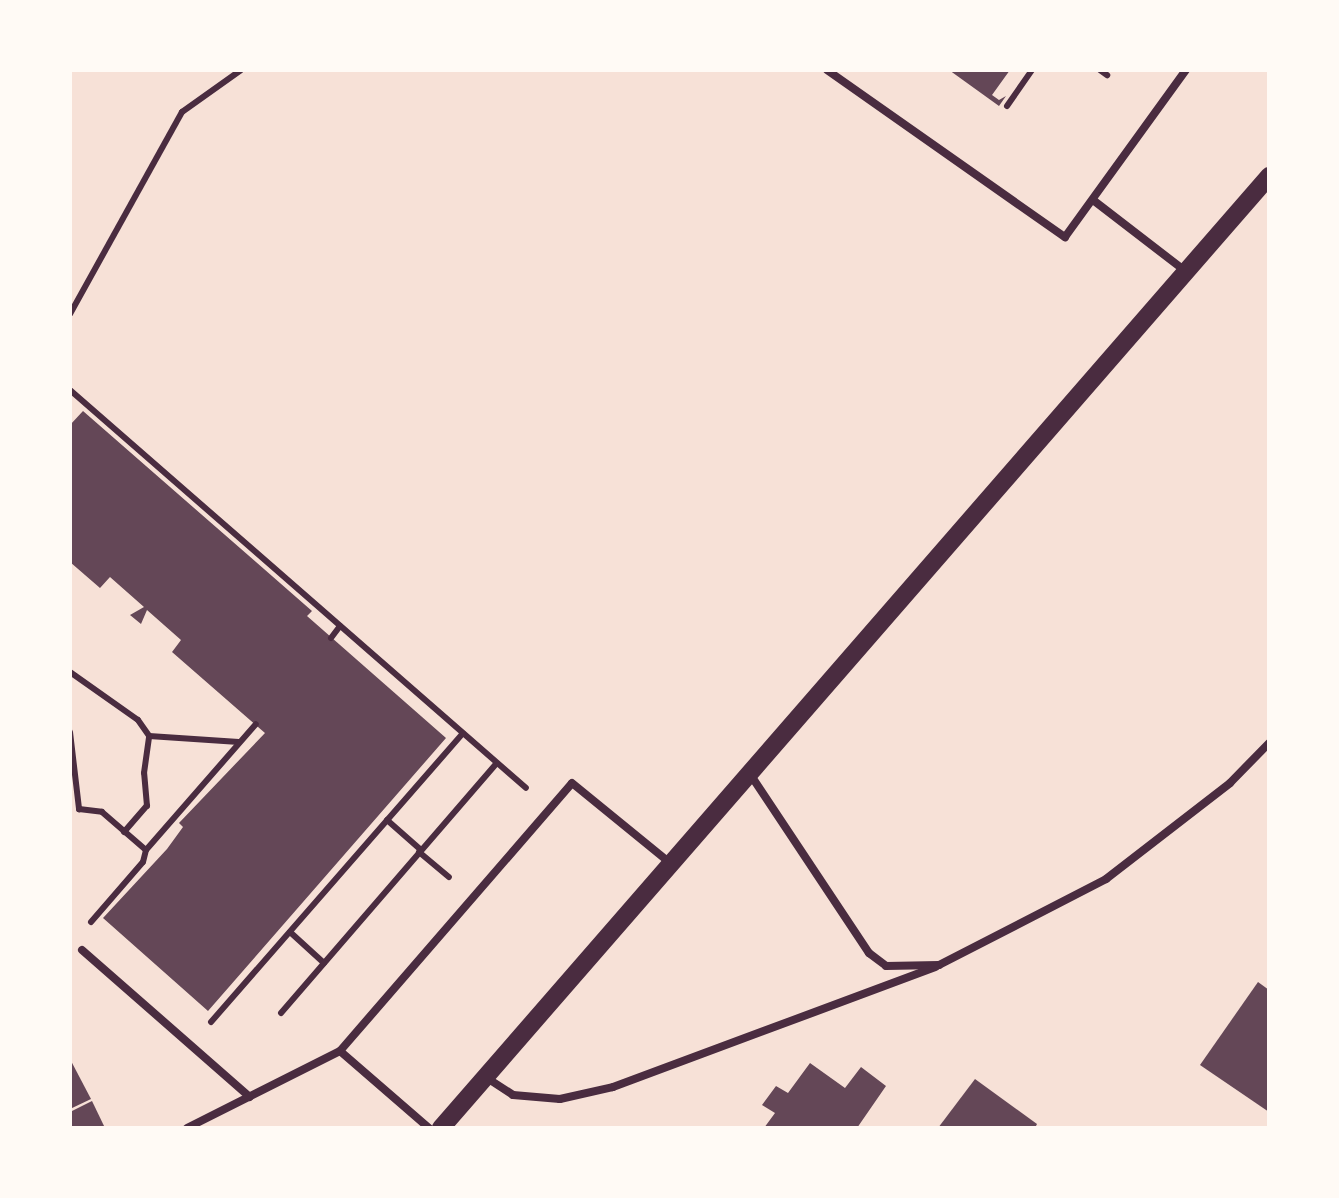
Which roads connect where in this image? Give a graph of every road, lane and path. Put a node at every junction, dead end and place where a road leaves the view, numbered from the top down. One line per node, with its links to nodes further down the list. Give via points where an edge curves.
1 (241, 70): 9 (path, via 182,112)
2 (827, 70): 7 (lane, via 1065,237)
3 (1032, 70): 5 (path)
4 (1186, 70): 7 (lane)
5 (1006, 106)
6 (1269, 176): 8 (street)
7 (1094, 200): 8 (lane)
8 (1188, 273): 21 (street)
9 (70, 314)
10 (70, 390): 11 (path)
11 (340, 626): 12 (path); 16 (path)
12 (331, 638)
13 (70, 672): 17 (path)
14 (256, 724): 18 (path)
15 (70, 732): 24 (path, via 79,809 102,812)
16 (463, 732): 20 (path); 23 (path)
17 (150, 736): 18 (path); 24 (path, via 146,806)
18 (240, 742): 25 (path)
19 (1269, 743): 31 (lane, via 1230,783 1106,880)
20 (497, 763): 22 (path); 26 (path)
21 (750, 774): 27 (street); 31 (lane, via 869,953 886,966)
22 (550, 808): 27 (lane, via 572,783); 34 (lane)
23 (387, 820): 26 (path); 28 (path)
24 (124, 832): 25 (path)
25 (146, 850): 29 (path, via 90,923 99,930)
26 (422, 850): 30 (path)
27 (672, 865): 35 (street)
28 (290, 932): 30 (path); 33 (path)
29 (82, 950): 33 (lane)
30 (324, 963): 32 (path)
31 (939, 966): 35 (lane, via 613,1087 560,1099 514,1095)
32 (282, 1013)
33 (191, 1045): 36 (lane)
34 (340, 1052): 36 (lane); 38 (lane)
35 (485, 1077): 39 (street)
36 (250, 1097): 37 (lane)
37 (186, 1128)
38 (429, 1128)
39 (441, 1128)

